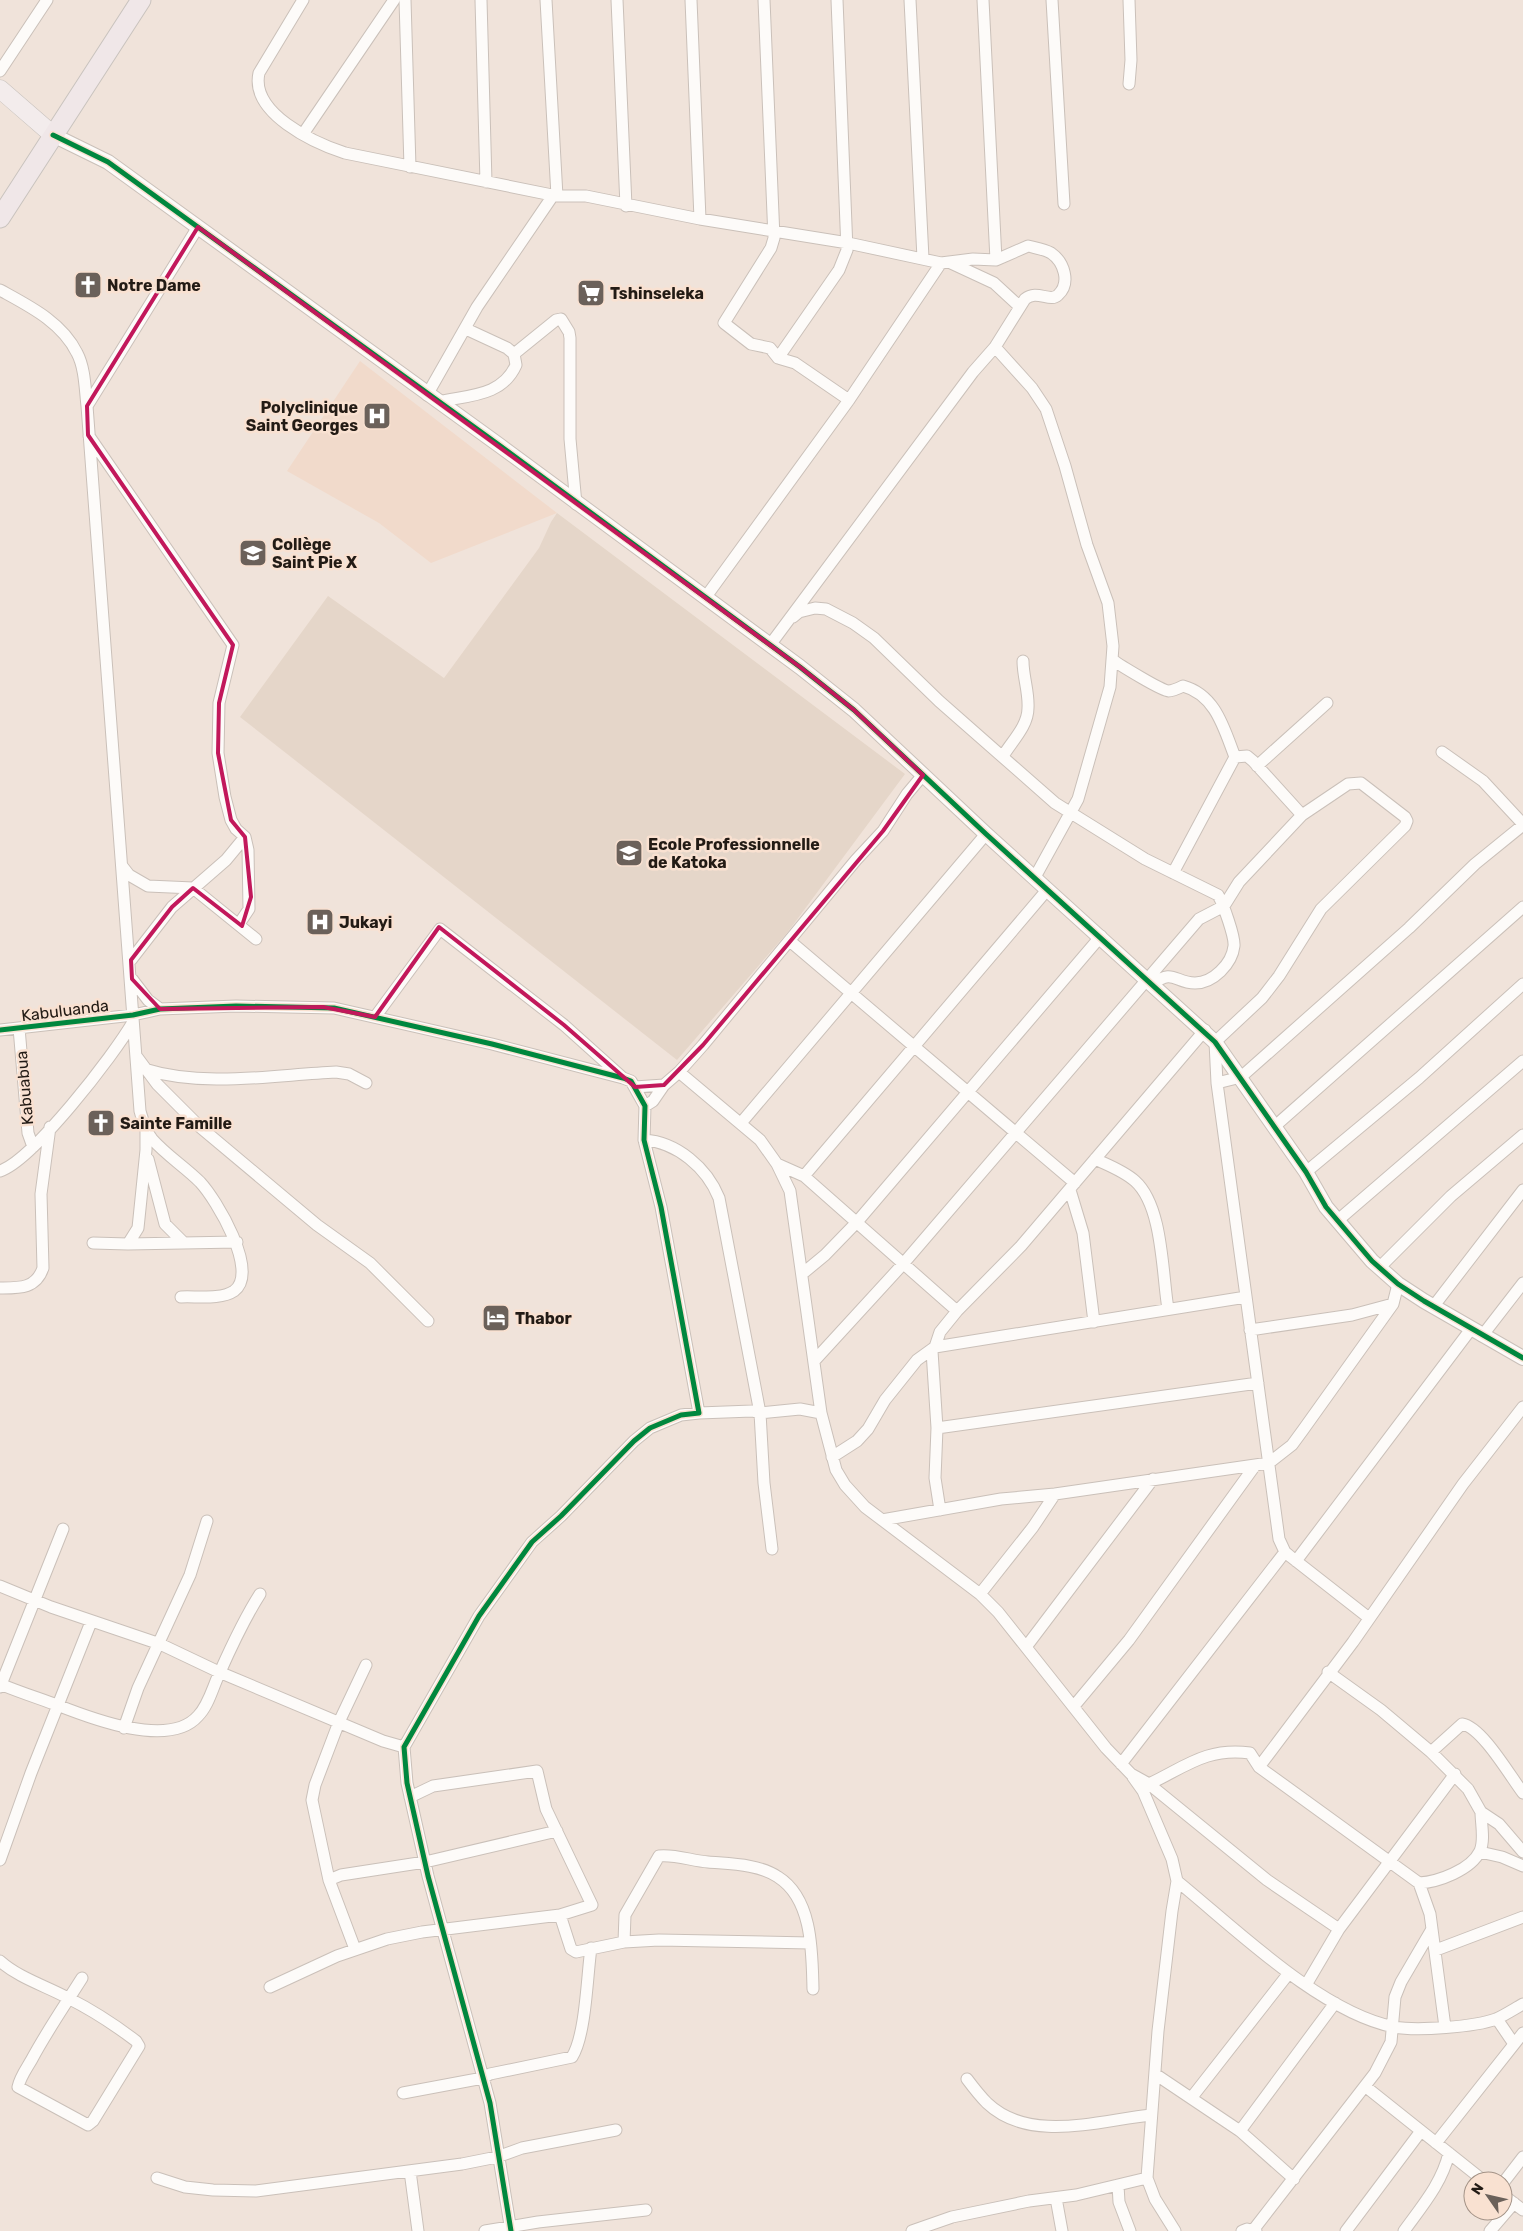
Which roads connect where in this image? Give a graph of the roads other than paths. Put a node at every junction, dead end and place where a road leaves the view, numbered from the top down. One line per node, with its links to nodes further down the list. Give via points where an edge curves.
1 (47, 0): 16 (street)
2 (141, 0): 20 (highway)
3 (303, 0): 19 (street, via 258,73 256,84 268,108)
4 (394, 0): 19 (street)
5 (405, 0): 21 (street)
6 (481, 0): 22 (street)
7 (546, 0): 23 (street)
8 (617, 0): 25 (street)
9 (691, 0): 27 (street)
10 (764, 0): 29 (street)
11 (837, 0): 30 (street)
12 (910, 0): 31 (street)
13 (983, 0): 32 (street)
14 (1052, 0): 24 (street)
15 (1129, 0): 17 (street)
16 (0, 71)
17 (1129, 84)
18 (0, 89): 20 (main road)
19 (303, 134): 21 (street, via 345,153)
20 (53, 136): 26 (highway); 28 (street, via 108,162)
21 (410, 167): 22 (street)
22 (486, 182): 23 (street)
23 (555, 195): 25 (street, via 586,196); 36 (street, via 491,286)
24 (1064, 204)
25 (626, 206): 27 (street)
26 (0, 218)
27 (700, 219): 29 (street)
28 (198, 227): 40 (street); 42 (street)
29 (775, 230): 30 (street); 39 (street, via 771,248 724,323 751,344 770,348)
30 (848, 243): 31 (street); 39 (street, via 839,270)
31 (923, 258): 33 (street)
32 (996, 260): 33 (street); 35 (street, via 1028,246 1046,251 1059,260 1066,278 1057,297 1030,295)
33 (946, 263): 35 (street, via 994,283); 41 (street)
34 (0, 290): 42 (street, via 42,314 61,330 77,353)
35 (1020, 307): 37 (street)
36 (466, 329): 38 (street, via 508,348); 40 (street)
37 (995, 347): 46 (street); 48 (street, via 1032,388 1046,409 1087,545 1108,602)
38 (514, 354): 40 (street, via 516,364 513,372 490,391 478,396); 44 (street, via 556,320 561,319 565,323 570,338 570,439)
39 (778, 358): 41 (street, via 795,363)
40 (433, 398): 44 (street)
41 (849, 400): 45 (street)
42 (87, 406): 43 (street)
43 (88, 435): 65 (street, via 233,644 220,703 218,753 231,820); 66 (street)
44 (576, 504): 45 (street)
45 (706, 598): 47 (street)
46 (787, 621): 47 (street); 54 (street, via 799,612 815,608 839,614 874,638)
47 (770, 646): 57 (street, via 854,710)
48 (1113, 660): 50 (street); 51 (street)
49 (1023, 661): 54 (street, via 1028,709 1018,735)
50 (1125, 669): 51 (street); 55 (street, via 1140,675 1160,690 1168,692 1183,686 1199,694 1217,712)
51 (1110, 687): 58 (street)
52 (1326, 703): 56 (street)
53 (1442, 752): 62 (street, via 1482,781)
54 (1003, 756): 59 (street)
55 (1235, 757): 56 (street, via 1247,756); 67 (street)
56 (1257, 766): 61 (street)
57 (923, 775): 64 (street); 76 (street, via 883,831)
58 (1078, 799): 59 (street); 60 (street)
59 (1055, 803): 60 (street); 63 (street)
60 (1071, 813): 63 (street); 67 (street)
61 (1302, 815): 71 (street, via 1240,882); 88 (street, via 1354,782 1372,790 1407,821 1399,833 1321,910 1262,998)
62 (1523, 824): 94 (street)
63 (1060, 829): 68 (street)
64 (986, 834): 68 (street); 81 (street)
65 (245, 837): 69 (street, via 226,860); 73 (street, via 251,897 249,909)
66 (122, 866): 69 (street, via 129,875 148,886); 77 (street)
67 (1173, 873): 71 (street, via 1214,892)
68 (1035, 877): 70 (street)
69 (193, 888): 73 (street); 77 (street, via 172,907)
70 (1047, 890): 74 (street); 89 (street)
71 (1224, 906): 79 (street, via 1199,919); 79 (street, via 1234,945 1219,973 1202,982 1169,976)
72 (1523, 907): 103 (street)
73 (240, 924): 75 (street)
74 (1101, 936): 79 (street); 100 (street)
75 (256, 938)
76 (790, 942): 81 (street); 93 (street)
77 (130, 960): 78 (street)
78 (132, 979): 82 (street, via 148,1000); 84 (street)
79 (1150, 982): 87 (street); 106 (street)
80 (1523, 984): 115 (street, via 1420,1078)
81 (851, 993): 89 (street); 102 (street)
82 (160, 1009): 83 (street, Kabuluanda, via 323,1007); 84 (street, Kabuluanda)
83 (375, 1017): 95 (street, Kabuluanda); 95 (street, via 440,929 564,1025)
84 (133, 1018): 85 (street, Kabuluanda); 90 (street); 105 (street, via 91,1080)
85 (19, 1028): 86 (street, Kabuluanda); 107 (street, Kabuabua)
86 (0, 1030)
87 (1205, 1030): 88 (street); 112 (street)
88 (1215, 1042): 94 (street); 97 (street)
89 (912, 1047): 100 (street); 116 (street)
90 (136, 1057): 92 (street); 104 (street, via 140,1111)
91 (1523, 1061): 119 (street)
92 (144, 1069): 96 (street, via 174,1077 226,1079 336,1072 349,1074); 140 (street, via 200,1127 317,1225 370,1263)
93 (679, 1072): 98 (street); 102 (street)
94 (1241, 1077): 97 (street); 103 (street)
95 (623, 1078): 99 (street)
96 (366, 1083)
97 (1217, 1083): 135 (street)
98 (664, 1084): 99 (street); 101 (street, via 656,1098)
99 (635, 1087): 101 (street)
100 (968, 1092): 106 (street); 120 (street)
101 (645, 1106): 109 (street)
102 (741, 1123): 113 (street, via 760,1140)
103 (1274, 1126): 115 (street)
104 (146, 1129): 111 (street); 125 (street, via 159,1146 201,1184)
105 (46, 1131): 107 (street); 110 (street); 133 (street, via 41,1194 41,1276 33,1284)
106 (1015, 1132): 117 (street); 128 (street)
107 (28, 1134): 110 (street, Kabuabua)
108 (1523, 1135): 129 (street, via 1451,1196)
109 (644, 1140): 149 (street, via 661,1207); 150 (street, via 659,1141 675,1148 694,1162 715,1187 724,1216)
110 (33, 1146): 114 (street, via 20,1161)
111 (146, 1150): 121 (street); 122 (street)
112 (1095, 1159): 117 (street); 138 (street, via 1135,1180 1147,1195 1154,1211)
113 (777, 1164): 116 (street); 130 (street, via 790,1191)
114 (0, 1171)
115 (1306, 1172): 119 (street, via 1312,1186)
116 (804, 1176): 120 (street)
117 (1072, 1187): 139 (street, via 1021,1246); 141 (street, via 1083,1233)
118 (1523, 1190): 137 (street)
119 (1337, 1220): 129 (street)
120 (857, 1222): 128 (street); 130 (street)
121 (165, 1224): 124 (street); 127 (street)
122 (138, 1228): 126 (street); 127 (street)
123 (92, 1242): 126 (street)
124 (184, 1242): 125 (street); 127 (street)
125 (237, 1242): 134 (street, via 241,1272 239,1285 233,1292 222,1296)
126 (128, 1244): 127 (street)
127 (152, 1244)
128 (904, 1264): 139 (street); 146 (street)
129 (1379, 1268): 132 (street)
130 (802, 1274): 146 (street)
131 (1523, 1283): 143 (street)
132 (1398, 1284): 136 (street); 137 (street)
133 (0, 1288)
134 (181, 1297)
135 (1246, 1297): 138 (street); 142 (street)
136 (1392, 1304): 142 (street, via 1352,1315); 154 (street, via 1292,1445)
137 (1434, 1307): 143 (street)
138 (1168, 1309): 141 (street)
139 (957, 1311): 144 (street, via 940,1332)
140 (428, 1321)
141 (1094, 1322): 144 (street)
142 (1250, 1330): 147 (street)
143 (1477, 1332): 145 (street); 164 (street)
144 (934, 1349): 152 (street); 153 (street, via 917,1360 857,1441)
145 (1523, 1358)
146 (815, 1360): 151 (street)
147 (1258, 1383): 152 (street); 154 (street)
148 (1523, 1407): 169 (street, via 1463,1484)
149 (699, 1413): 150 (street); 181 (street, via 681,1415 650,1428 532,1542 479,1616)
150 (760, 1413): 151 (street, via 800,1409); 162 (street)
151 (821, 1413): 153 (street)
152 (937, 1428): 158 (street, via 936,1478)
153 (832, 1457): 159 (street, via 836,1470 852,1494)
154 (1268, 1464): 155 (street); 163 (street, via 1279,1539)
155 (1254, 1467): 156 (street); 178 (street, via 1129,1640)
156 (1153, 1479): 157 (street); 172 (street)
157 (1055, 1494): 158 (street); 167 (street, via 1034,1527)
158 (940, 1510): 159 (street)
159 (882, 1520): 167 (street)
160 (207, 1521): 171 (street, via 190,1575)
161 (63, 1528): 168 (street)
162 (772, 1549)
163 (1285, 1552): 164 (street); 183 (street)
164 (1296, 1561): 169 (street)
165 (0, 1586): 168 (street)
166 (260, 1594): 174 (street)
167 (980, 1594): 172 (street)
168 (33, 1600): 170 (street); 176 (street)
169 (1370, 1618): 175 (street)
170 (91, 1622): 171 (street); 177 (street)
171 (160, 1644): 174 (street); 180 (street, via 138,1688)
172 (1026, 1647): 178 (street)
173 (366, 1665): 179 (street)
174 (219, 1672): 179 (street); 180 (street, via 199,1716 189,1724 152,1731)
175 (1328, 1672): 182 (street); 184 (street)
176 (0, 1685): 177 (street)
177 (58, 1706): 180 (street); 194 (street)
178 (1074, 1706): 183 (street)
179 (338, 1722): 181 (street); 198 (street, via 312,1800)
180 (124, 1728)
181 (404, 1747): 189 (street)
182 (1431, 1752): 186 (street); 188 (street, via 1462,1724 1468,1725 1484,1739)
183 (1121, 1764): 185 (street)
184 (1260, 1767): 187 (street, via 1250,1753 1233,1751 1186,1763); 196 (street)
185 (1131, 1774): 187 (street); 199 (street, via 1142,1791 1172,1859)
186 (1454, 1774): 190 (street, via 1468,1789); 196 (street)
187 (1149, 1784): 203 (street, via 1267,1880)
188 (1523, 1793)
189 (410, 1797): 191 (street, via 432,1786 534,1770); 195 (street)
190 (1481, 1812): 192 (street); 193 (street, via 1499,1824)
191 (557, 1831): 195 (street); 201 (street, via 592,1903 590,1907)
192 (1480, 1852): 197 (street); 200 (street, via 1453,1875)
193 (1523, 1852)
194 (0, 1860)
195 (425, 1862): 198 (street, via 341,1875); 205 (street)
196 (1389, 1863): 200 (street); 203 (street)
197 (1523, 1866)
198 (329, 1880): 209 (street)
199 (1177, 1881): 212 (street); 225 (street)
200 (1419, 1883): 204 (street)
201 (560, 1915): 205 (street); 208 (street, via 573,1951)
202 (1523, 1917): 210 (street)
203 (1339, 1929): 214 (street)
204 (1432, 1929): 210 (street); 221 (street, via 1395,1997)
205 (443, 1930): 209 (street, via 387,1939); 226 (street)
206 (624, 1942): 207 (street); 207 (street, via 625,1916 630,1903 656,1860 663,1855 748,1867 778,1876 797,1895); 208 (street)
207 (810, 1943): 216 (street)
208 (591, 1948): 226 (street, via 581,2032 572,2057)
209 (355, 1949): 215 (street)
210 (1436, 1950): 222 (street)
211 (0, 1961): 217 (street, via 15,1972)
212 (1289, 1973): 214 (street); 230 (street)
213 (82, 1978): 217 (street)
214 (1306, 1985): 218 (street)
215 (270, 1987)
216 (813, 1989)
217 (69, 1998): 217 (street, via 118,2027 139,2046 88,2125 18,2087 36,2050)
218 (1335, 2003): 221 (street); 233 (street)
219 (1523, 2004): 220 (street)
220 (1496, 2018): 222 (street); 224 (street)
221 (1394, 2027): 222 (street); 228 (street, via 1385,2056)
222 (1445, 2027)
223 (1523, 2033): 224 (street)
224 (1514, 2044): 235 (street)
225 (1155, 2074): 230 (street); 231 (street)
226 (483, 2078): 229 (street); 237 (street, via 490,2103)
227 (967, 2079): 231 (street, via 988,2104 1002,2114 1028,2123 1082,2125)
228 (1366, 2087): 234 (street); 244 (street)
229 (403, 2093)
230 (1192, 2097): 233 (street)
231 (1151, 2115): 243 (street)
232 (616, 2130): 237 (street, via 522,2148)
233 (1240, 2131): 244 (street)
234 (1421, 2131): 235 (street); 257 (street)
235 (1436, 2143): 236 (street)
236 (1448, 2153): 240 (street); 258 (street, via 1446,2167 1434,2190)
237 (497, 2157): 239 (street); 249 (street)
238 (1523, 2157): 241 (street)
239 (410, 2171): 242 (street, via 234,2192 185,2187); 251 (street)
240 (1471, 2171)
241 (1512, 2171)
242 (158, 2178)
243 (1147, 2178): 245 (street); 256 (street, via 1154,2199)
244 (1294, 2179): 250 (street)
245 (1118, 2185): 246 (street); 255 (street, via 1119,2202)
246 (1056, 2198): 253 (street, via 952,2217); 254 (street)
247 (1518, 2207): 259 (street)
248 (646, 2210): 249 (street, via 538,2222)
249 (511, 2229): 252 (street)
250 (1251, 2230)
251 (418, 2231)
252 (485, 2231)
253 (912, 2231)
254 (1062, 2231)
255 (1130, 2231)
256 (1175, 2231)
257 (1346, 2231)
258 (1404, 2231)
259 (1490, 2231)

